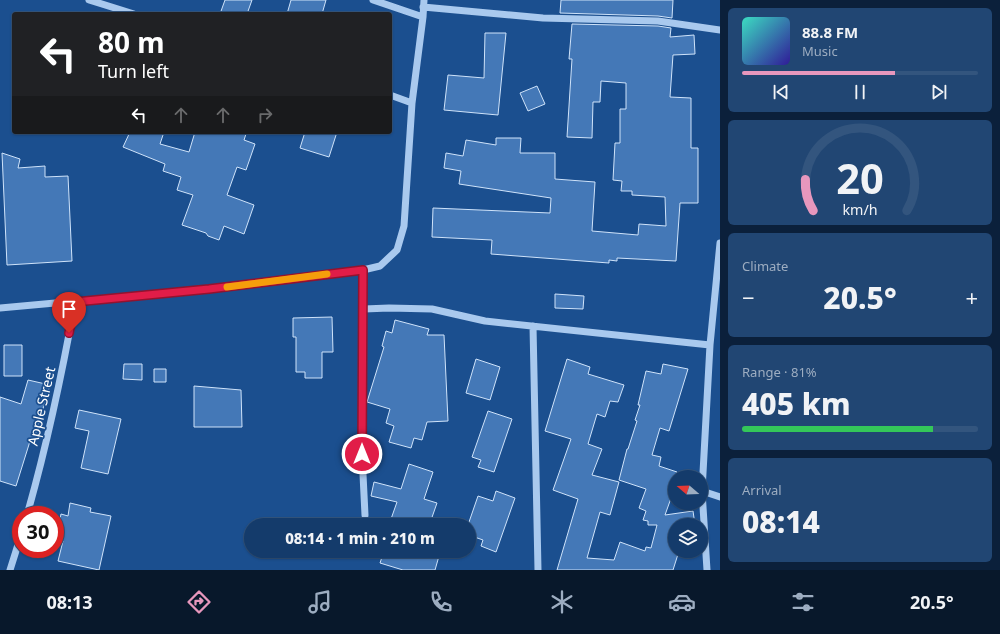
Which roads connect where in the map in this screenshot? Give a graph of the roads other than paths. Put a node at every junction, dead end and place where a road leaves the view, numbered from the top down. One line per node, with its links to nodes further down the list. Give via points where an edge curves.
1 (89, 0): 4 (street)
2 (373, 0): 5 (street)
3 (424, 3): 5 (street); 6 (street, via 543,18 658,21)
4 (128, 12)
5 (423, 17): 8 (street)
6 (720, 30)
7 (392, 97): 8 (street)
8 (412, 103): 10 (street, via 404,226 397,250 380,266)
9 (720, 243): 15 (street)
10 (363, 270): 11 (street); 13 (street)
11 (75, 302): 12 (street); 19 (street, Apple Street, via 61,380)
12 (0, 308)
13 (364, 309): 14 (street, via 432,309 485,321); 21 (street, via 362,454)
14 (532, 326): 15 (street); 24 (street)
15 (710, 345): 16 (street)
16 (703, 470)
17 (708, 493): 18 (street)
18 (720, 497)
19 (30, 506)
20 (703, 510): 25 (street)
21 (365, 515)
22 (14, 558): 23 (street)
23 (10, 570)
24 (538, 570)
25 (706, 570)

